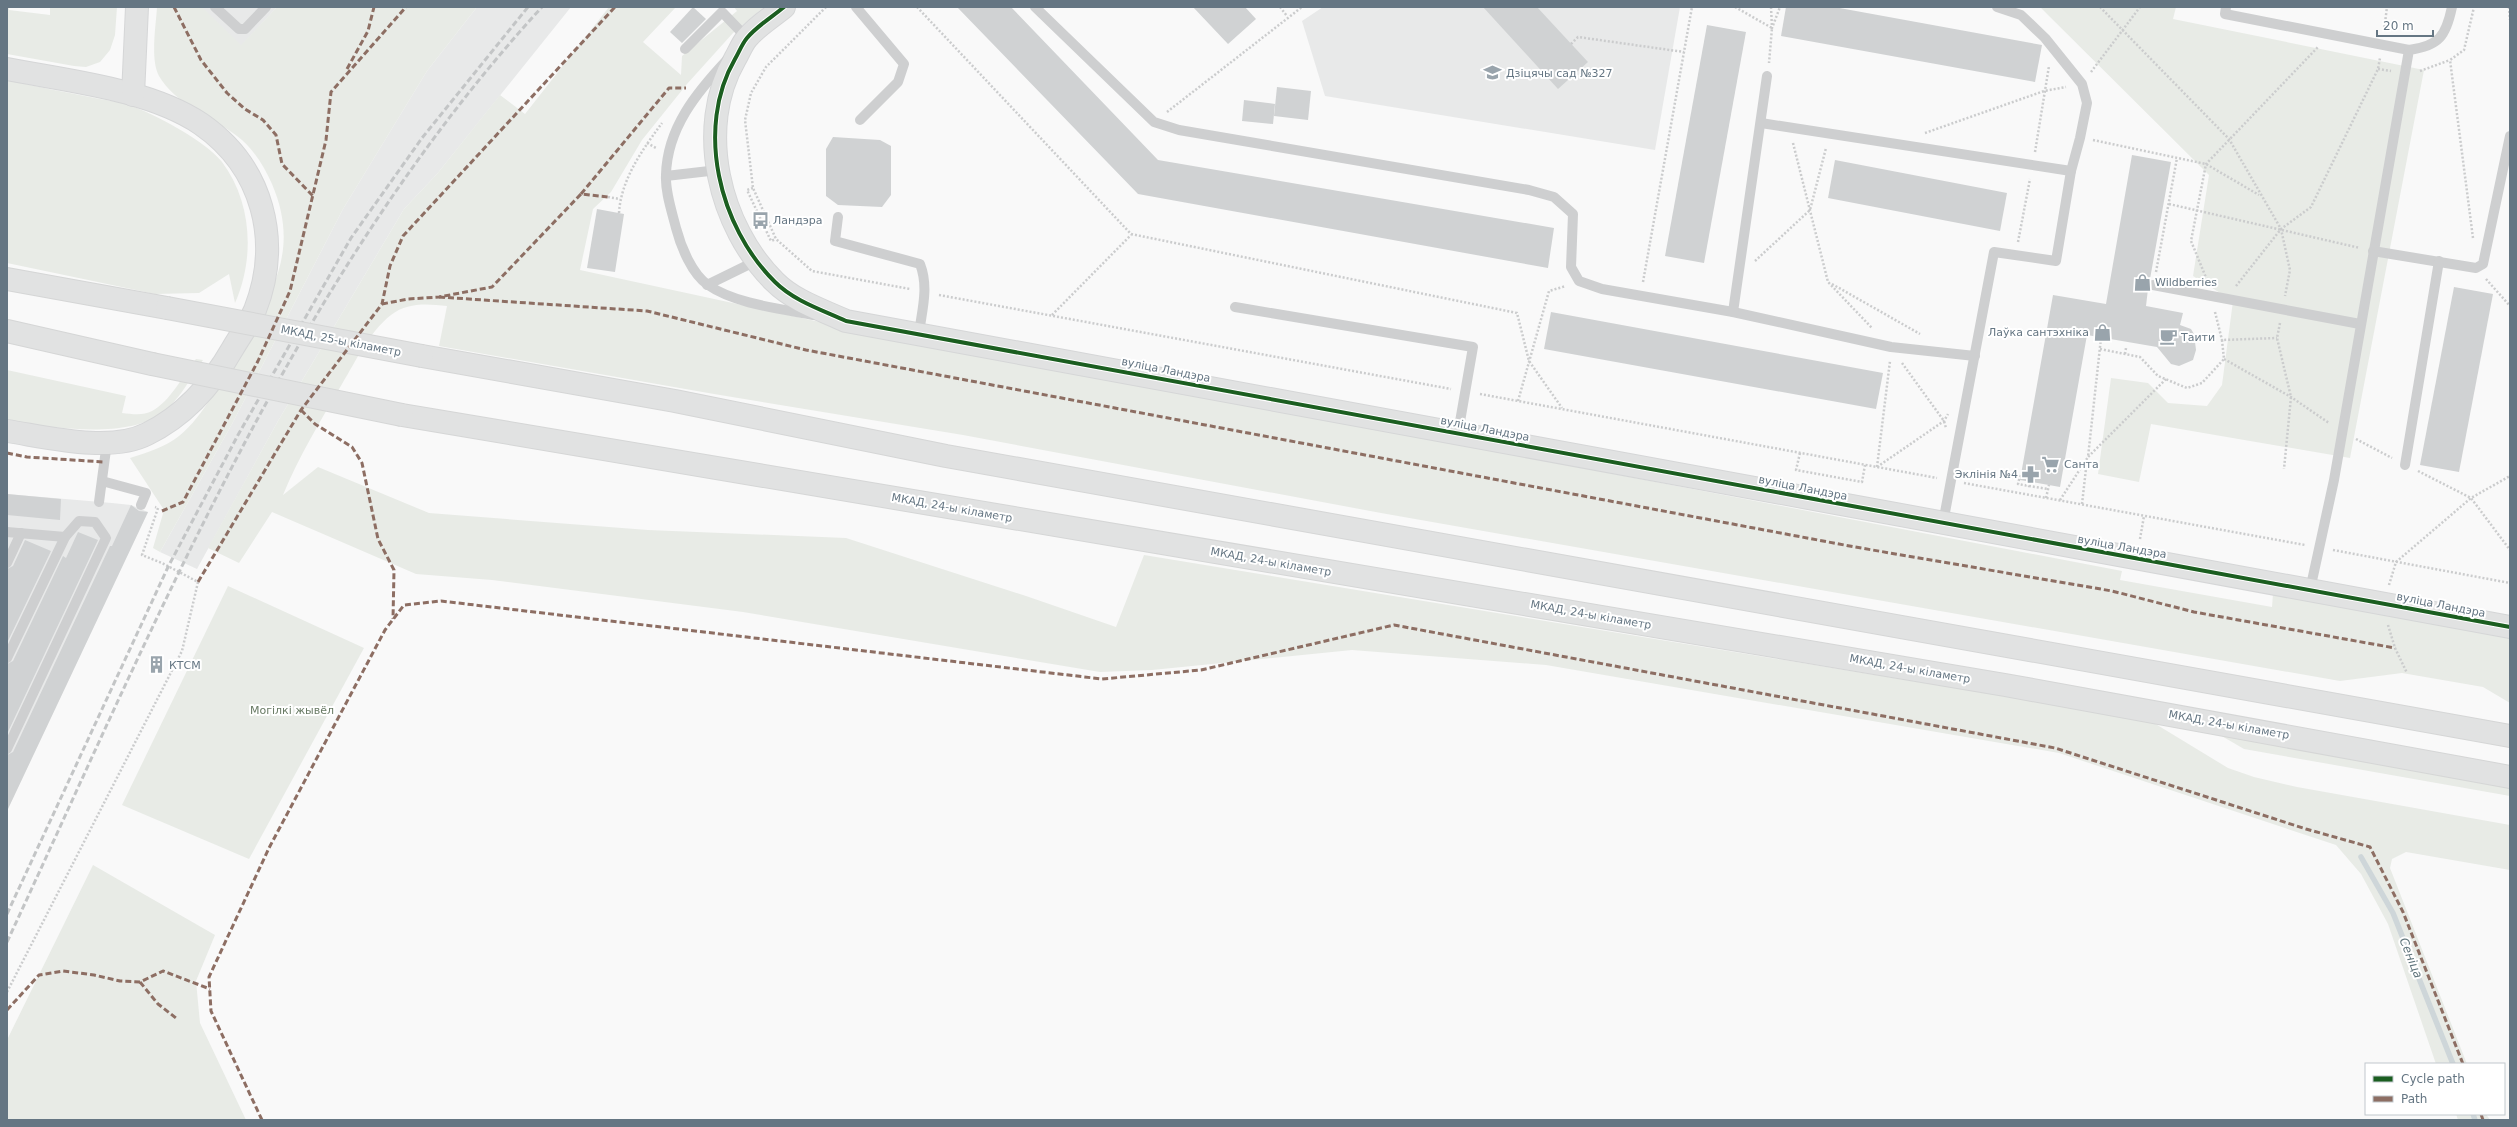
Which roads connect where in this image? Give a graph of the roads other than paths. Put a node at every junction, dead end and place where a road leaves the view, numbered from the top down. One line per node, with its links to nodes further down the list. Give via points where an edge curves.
1 (137, 7): 15 (main road)
2 (215, 7): 3 (lane, via 239,29 245,29)
3 (266, 7)
4 (784, 7): 10 (main road, вуліца Ландэра)
5 (856, 7): 16 (lane, via 904,64 898,82)
6 (1035, 7): 30 (lane, via 1154,122 1179,130 1554,196 1573,214 1571,267 1579,281 1602,289)
7 (1997, 7): 20 (lane, via 2021,15 2045,38 2082,84 2087,102)
8 (2226, 7): 12 (lane, via 2225,14)
9 (2452, 7): 12 (lane, via 2444,34 2426,48)
10 (747, 38): 11 (lane, via 722,12); 19 (main road, вуліца Ландэра, via 727,72 718,99); 21 (lane, via 697,92 677,128)
11 (685, 49)
12 (2409, 50): 23 (lane)
13 (7, 68): 15 (main road)
14 (1768, 76): 17 (lane)
15 (133, 95): 38 (main road, via 168,104 202,124 226,145 245,167 258,196 267,230 267,253 254,312 222,368 206,388 184,408 146,434 126,441)
16 (860, 120)
17 (1761, 123): 20 (lane); 30 (lane)
18 (2510, 136): 25 (lane, via 2483,264 2476,268)
19 (718, 170): 21 (lane); 24 (main road, вуліца Ландэра, via 721,188 736,228)
20 (2070, 171): 35 (lane, via 2056,261 1994,252)
21 (666, 176): 28 (lane, via 672,213 686,257)
22 (838, 218): 34 (lane, via 835,241 920,264 924,274 925,292)
23 (2373, 251): 25 (lane); 32 (lane)
24 (756, 261): 28 (lane); 31 (main road, вуліца Ландэра, via 776,283 795,297)
25 (2439, 261): 39 (lane)
26 (7, 279): 51 (main road, МКАД, 25-ы кіламетр, bridge, via 674,401 970,460)
27 (2153, 284): 32 (lane, via 2214,298)
28 (707, 285): 31 (lane, via 726,295)
29 (1235, 307): 37 (lane, via 1473,348)
30 (1733, 312): 35 (lane, via 1891,348)
31 (846, 321): 34 (main road, вуліца Ландэра)
32 (2360, 324): 48 (lane, via 2342,431)
33 (7, 332): 53 (main road, МКАД, 24-ы кіламетр, bridge, via 402,415 2020,688)
34 (919, 333): 37 (main road, вуліца Ландэра)
35 (1975, 356): 43 (lane)
36 (7, 431): 38 (main road)
37 (1458, 433): 43 (main road, вуліца Ландэра)
38 (107, 442): 40 (lane)
39 (2405, 465)
40 (102, 481): 41 (lane); 42 (lane, via 146,493)
41 (99, 502)
42 (142, 503)
43 (1943, 523): 48 (main road, вуліца Ландэра)
44 (7, 532): 45 (lane)
45 (21, 533): 46 (lane); 47 (lane)
46 (64, 537): 50 (lane); 52 (lane, via 79,521 96,522 106,538)
47 (7, 563)
48 (2310, 590): 49 (main road, вуліца Ландэра)
49 (2510, 627)
50 (7, 658)
51 (2510, 736)
52 (7, 749)
53 (2510, 777)

